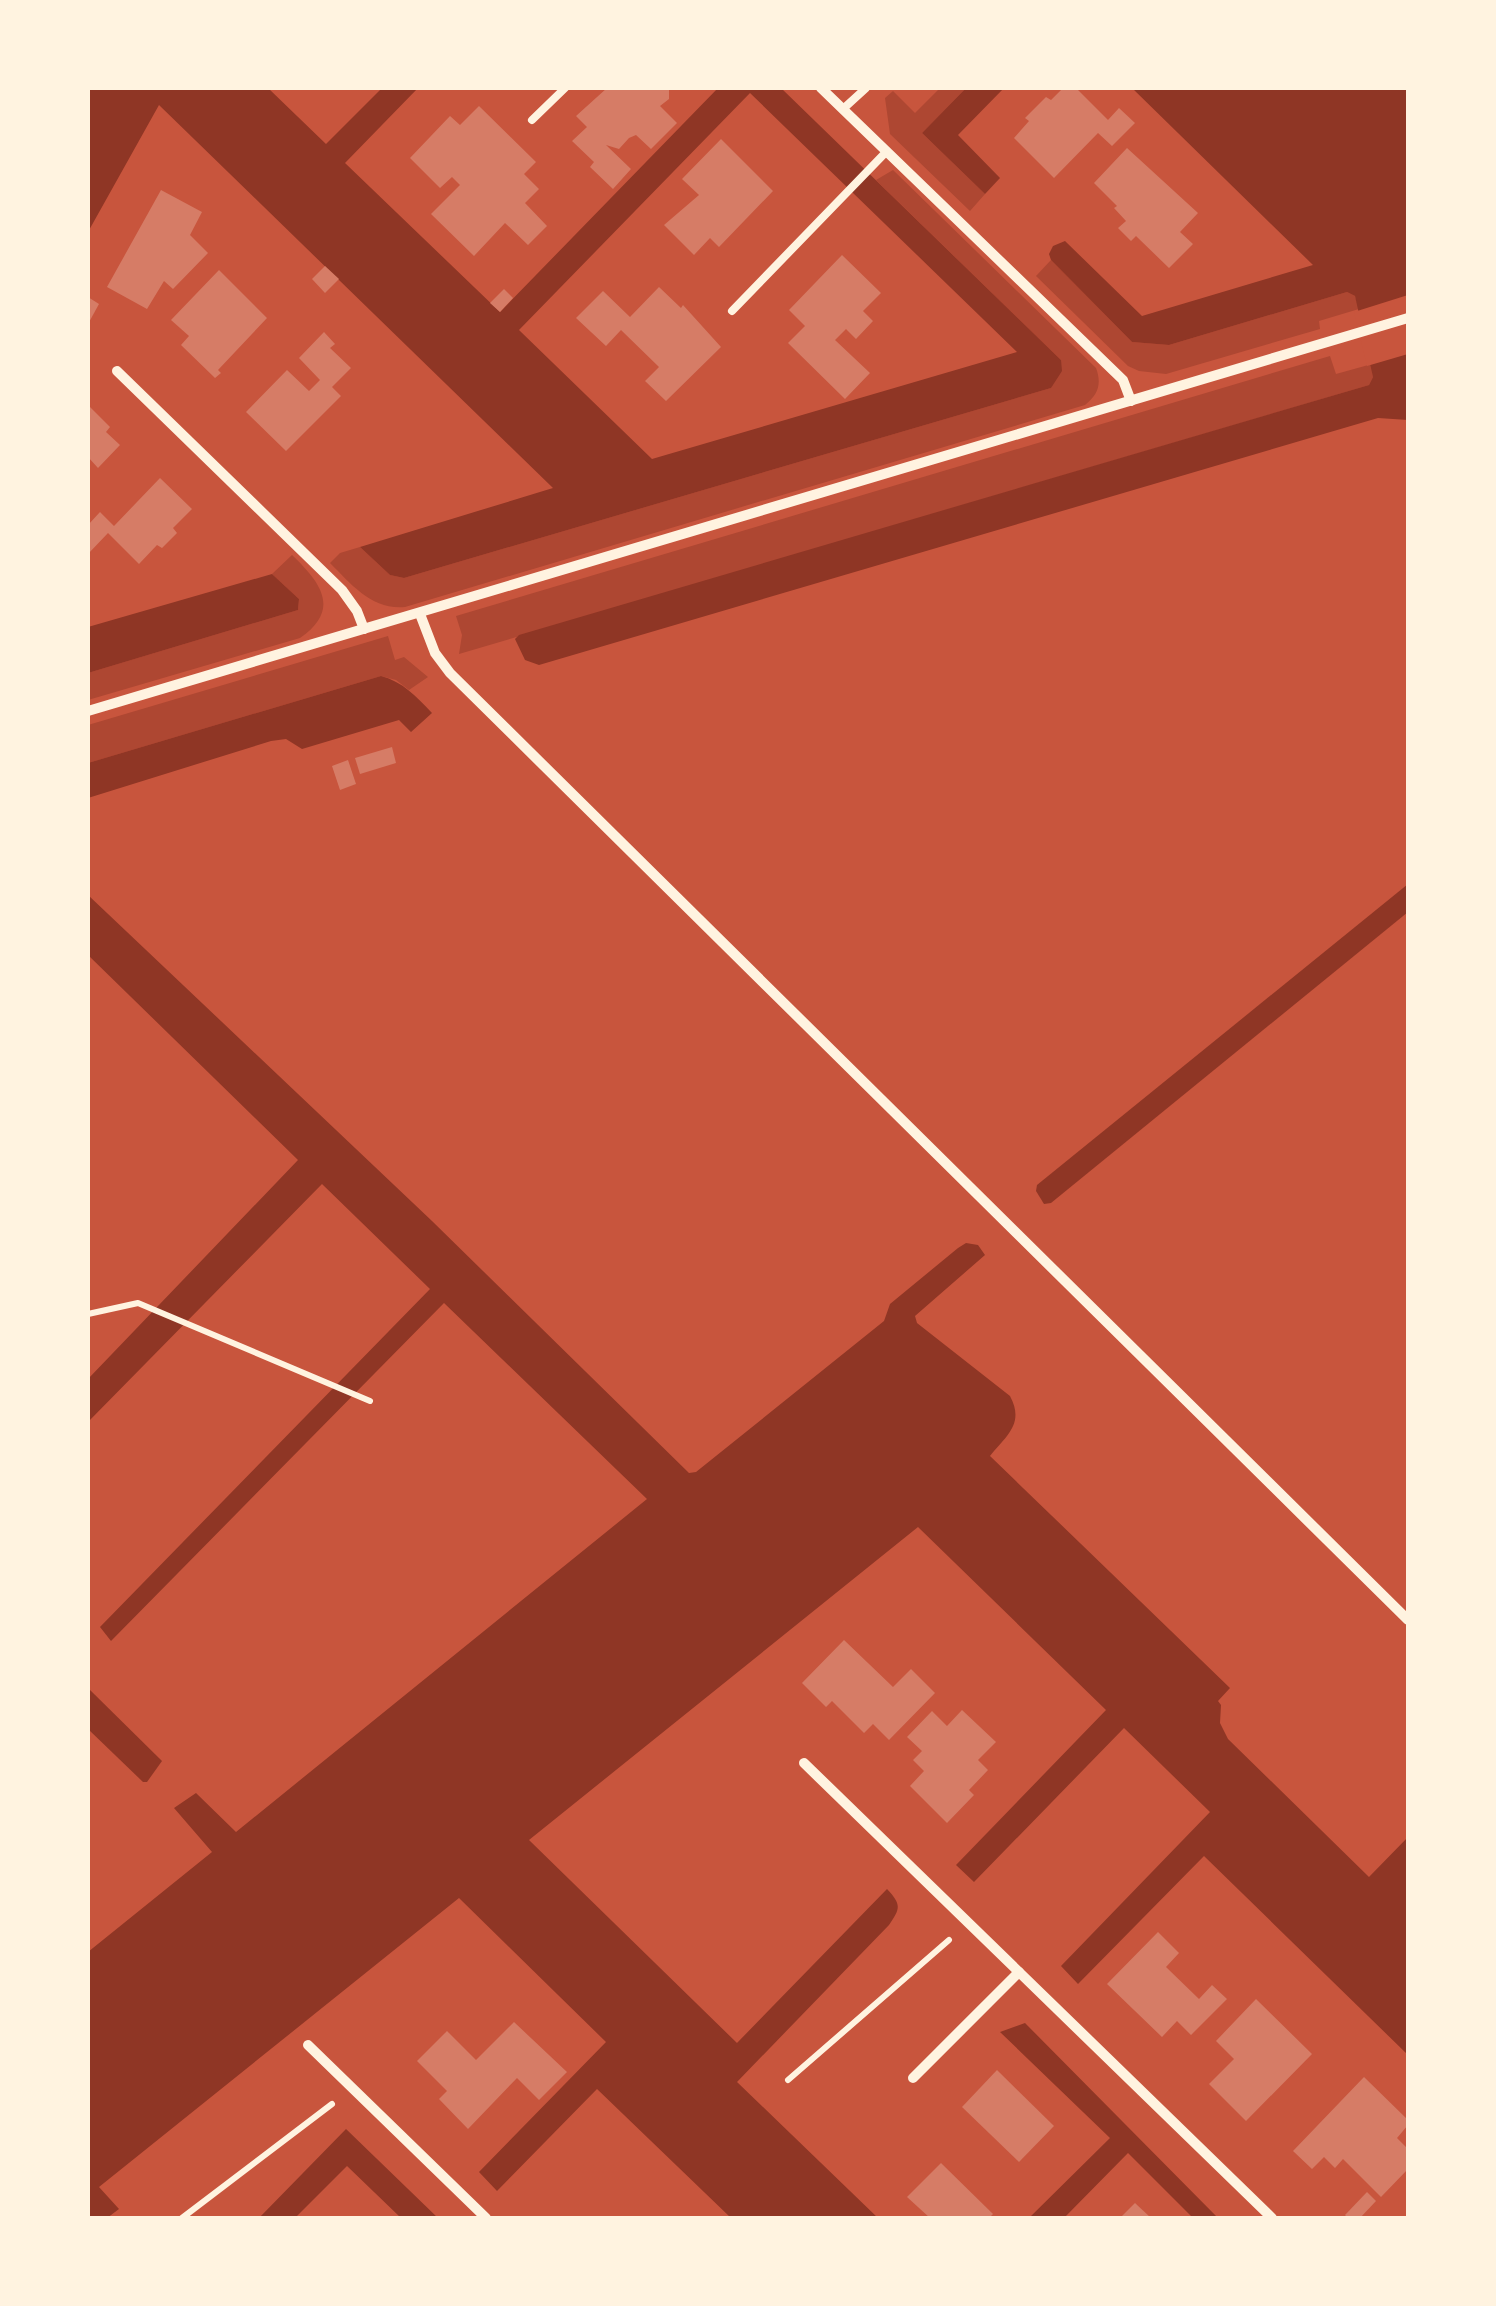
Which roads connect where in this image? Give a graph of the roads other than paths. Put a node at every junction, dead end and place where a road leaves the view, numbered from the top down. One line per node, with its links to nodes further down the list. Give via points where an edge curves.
1 (564, 88): 5 (lane)
2 (821, 88): 4 (street)
3 (866, 88): 4 (lane)
4 (843, 109): 6 (street)
5 (532, 120)
6 (887, 151): 7 (lane); 10 (street, via 1123,380)
7 (732, 311)
8 (1408, 318): 10 (street)
9 (118, 371): 12 (street, via 342,590)
10 (1131, 401): 11 (street)
11 (420, 614): 12 (street); 14 (street, via 435,654 450,672)
12 (364, 630): 13 (street)
13 (88, 711)
14 (1408, 1620)
15 (804, 1763): 16 (street)
16 (1019, 1972): 18 (street); 20 (street)
17 (308, 2046): 19 (street)
18 (914, 2078)
19 (486, 2218)
20 (1272, 2218)

